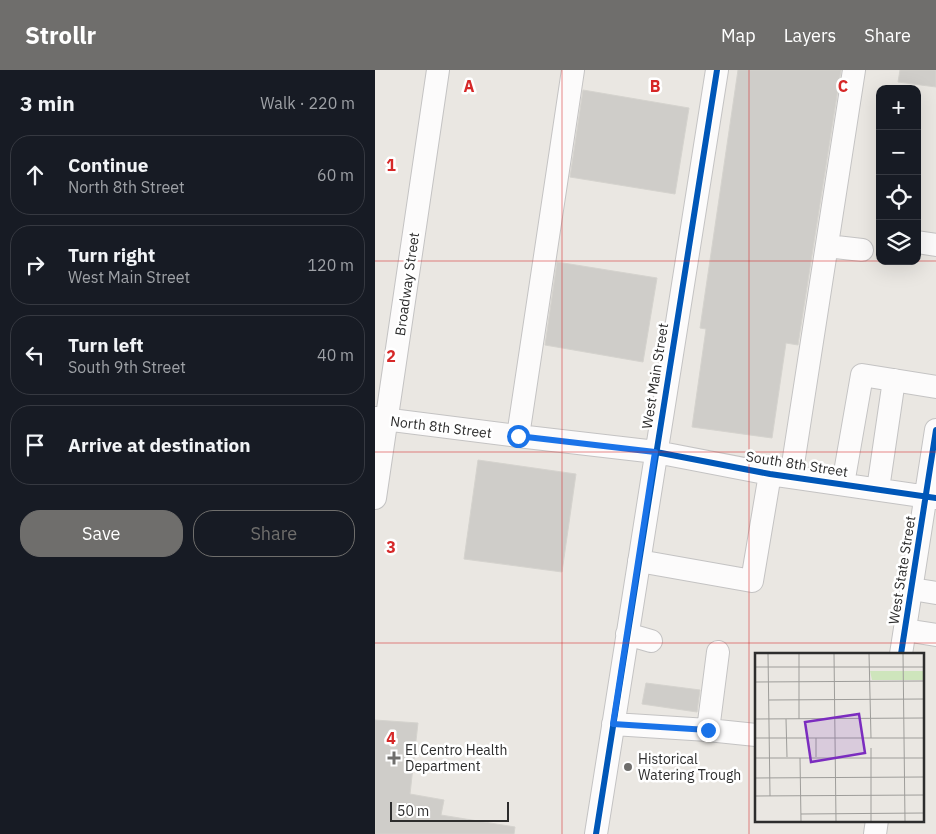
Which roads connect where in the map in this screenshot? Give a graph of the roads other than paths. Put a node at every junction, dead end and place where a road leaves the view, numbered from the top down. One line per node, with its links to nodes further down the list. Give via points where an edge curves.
1 (438, 70): 11 (street, Broadway Street)
2 (573, 70): 13 (street)
3 (717, 70): 14 (street, West Main Street)
4 (855, 70): 7 (street)
5 (921, 243): 6 (street)
6 (936, 245)
7 (827, 246): 8 (street); 15 (street)
8 (862, 250)
9 (894, 380): 10 (street); 16 (street, via 862,375); 17 (street)
10 (936, 387)
11 (381, 419): 13 (street, North 8th Street); 19 (street, Broadway Street)
12 (936, 430): 18 (street, West State Street)
13 (518, 436): 14 (street, North 8th Street)
14 (655, 452): 15 (street, South 8th Street); 21 (street, West Main Street)
15 (781, 475): 16 (street, South 8th Street); 21 (street, via 752,581)
16 (843, 484): 17 (street, South 8th Street)
17 (878, 490): 18 (street, South 8th Street)
18 (931, 497): 20 (street, West State Street)
19 (375, 498)
20 (927, 547): 22 (street, West State Street)
21 (639, 561): 25 (street, West Main Street)
22 (912, 590): 23 (street); 24 (street, West State Street)
23 (936, 593)
24 (905, 630): 26 (street); 29 (street, West State Street)
25 (627, 634): 27 (street); 30 (street, West Main Street)
26 (936, 635)
27 (651, 641)
28 (719, 652): 31 (street)
29 (901, 653)
30 (613, 724): 31 (street); 33 (street, West Main Street)
31 (708, 730): 32 (street)
32 (755, 735)
33 (596, 834)

